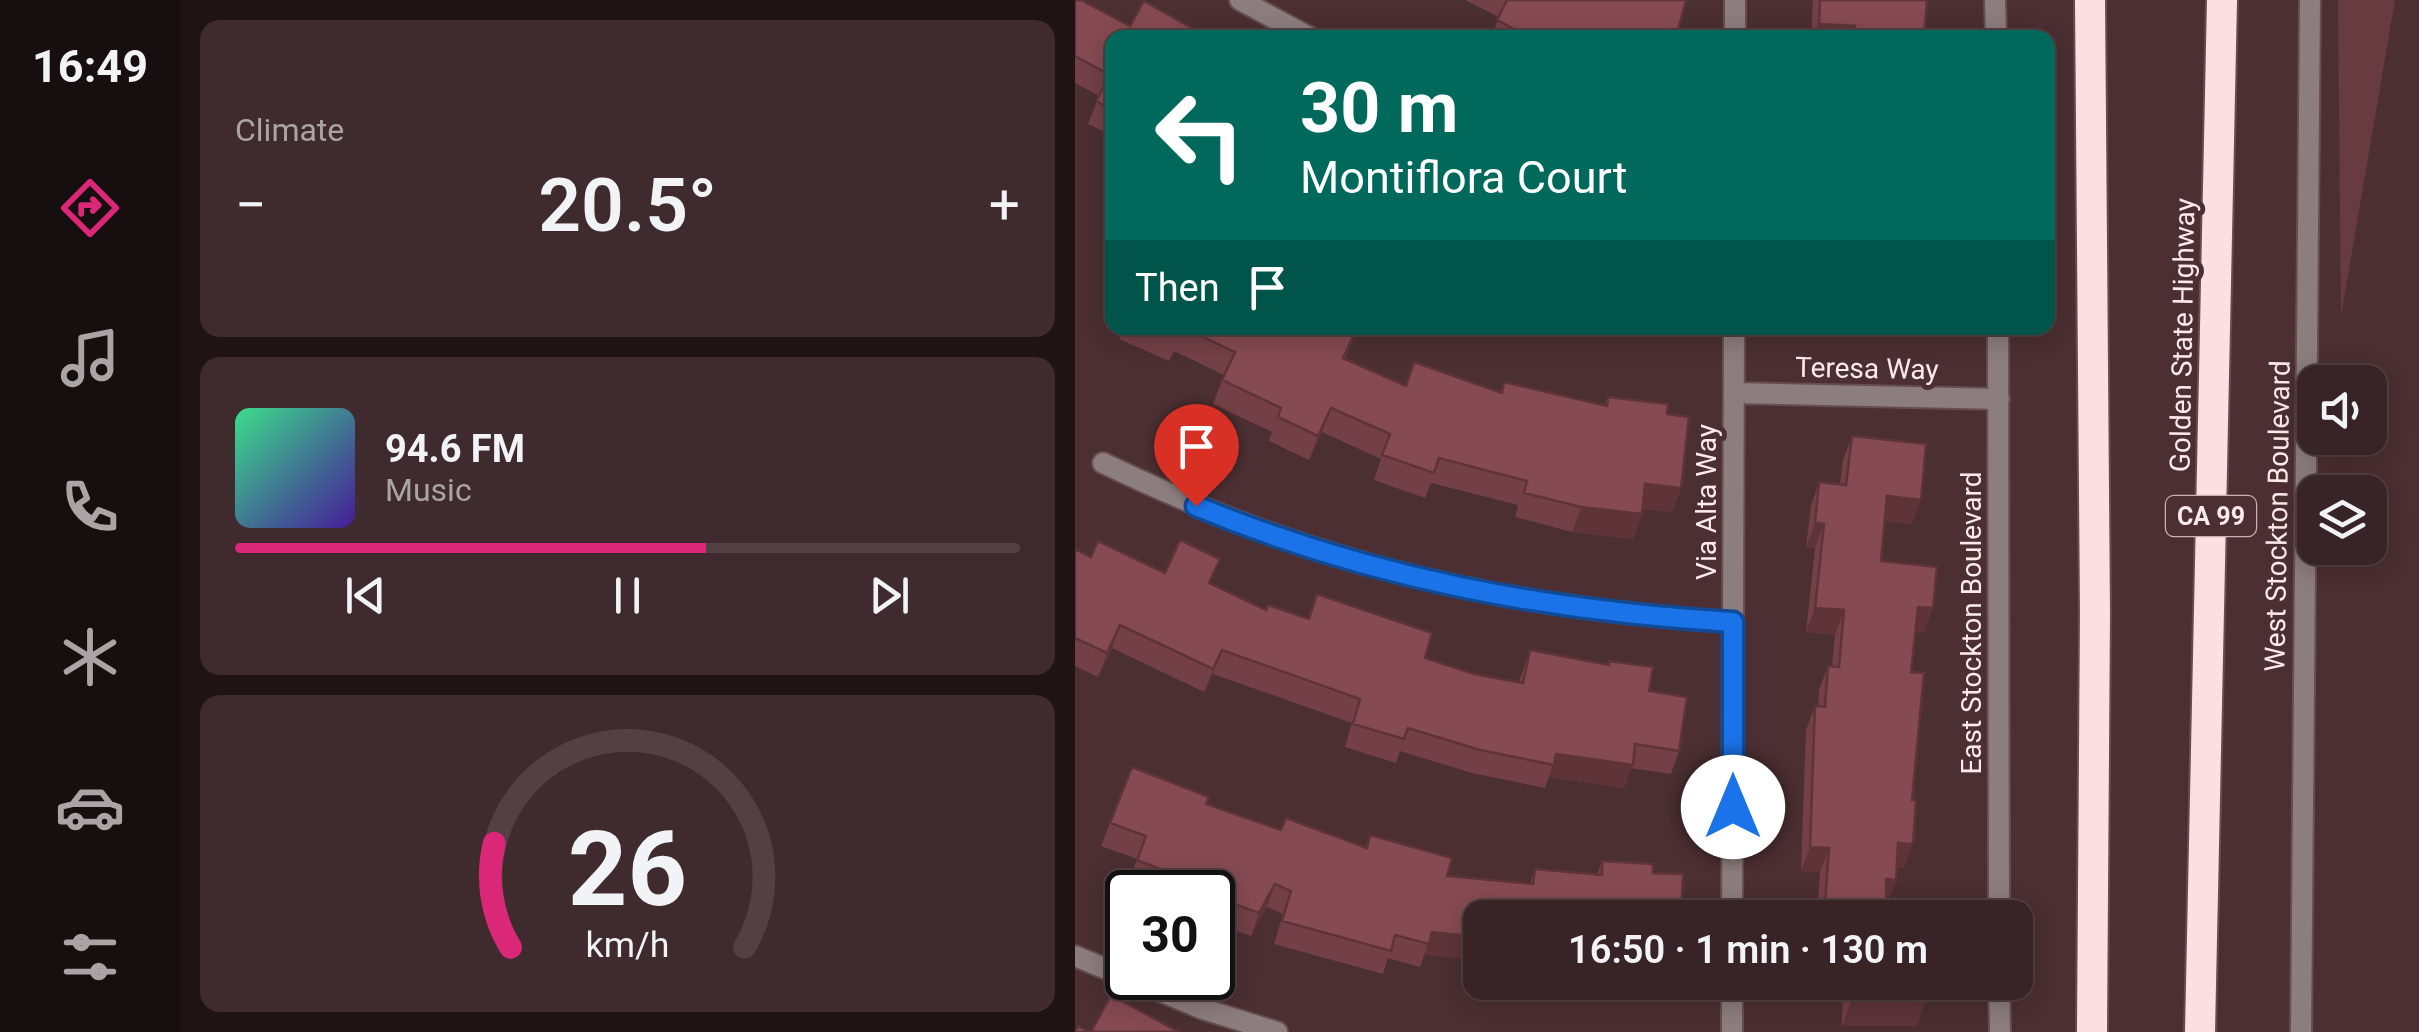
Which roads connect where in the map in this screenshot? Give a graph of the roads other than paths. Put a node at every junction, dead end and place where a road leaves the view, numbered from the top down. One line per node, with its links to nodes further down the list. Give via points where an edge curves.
1 (1240, 0): 7 (street)
2 (1735, 0): 8 (street)
3 (1995, 0): 9 (street)
4 (2091, 0): 24 (highway)
5 (2222, 0): 25 (highway, Golden State Highway / CA 99)
6 (2310, 0): 26 (street, West Stockton Boulevard)
7 (1296, 30)
8 (1735, 30)
9 (1996, 30)
10 (1734, 335): 12 (street, Via Alta Way)
11 (1998, 335): 13 (street, East Stockton Boulevard)
12 (1734, 392): 13 (street, Teresa Way); 15 (street, Via Alta Way)
13 (1999, 398): 17 (street, East Stockton Boulevard)
14 (1103, 463): 15 (street, via 1316,552 1416,580 1618,615)
15 (1733, 622): 16 (street, Via Alta Way)
16 (1732, 900)
17 (1999, 900)
18 (1075, 956): 21 (street)
19 (1732, 1000): 22 (street)
20 (1999, 1000): 23 (street)
21 (1277, 1032)
22 (1732, 1032)
23 (1999, 1032)
24 (2092, 1032)
25 (2200, 1032)
26 (2301, 1032)

